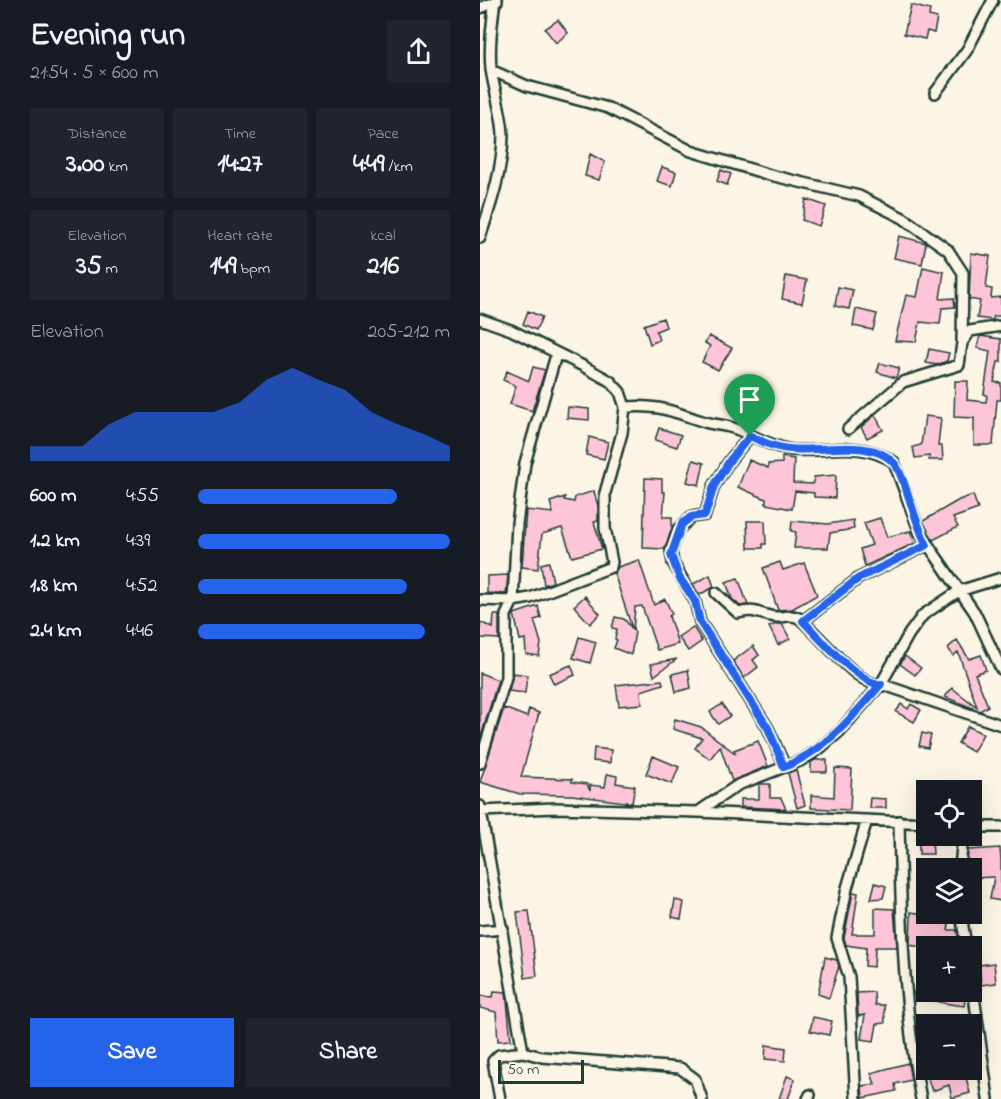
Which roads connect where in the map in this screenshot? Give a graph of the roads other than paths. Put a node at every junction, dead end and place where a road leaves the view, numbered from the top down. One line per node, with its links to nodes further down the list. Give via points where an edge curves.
1 (993, 0): 5 (street, via 967,50)
2 (497, 1): 3 (street); 4 (street, via 490,36)
3 (480, 8)
4 (491, 70): 6 (street, via 503,132 493,196); 9 (street, via 527,86 608,108 691,151 859,196 903,218 932,236 960,267 964,279)
5 (935, 93)
6 (480, 238)
7 (480, 319): 10 (street, via 529,338)
8 (1001, 326): 9 (street, via 972,329)
9 (962, 344): 12 (street, via 958,365 903,382)
10 (556, 355): 11 (street, via 610,381 620,392); 19 (street, via 525,463)
11 (625, 407): 13 (street, via 666,408 736,428); 19 (street, via 606,493 605,528 611,567)
12 (848, 429)
13 (750, 436): 14 (street, via 792,450 865,449 889,459 897,468); 25 (street, via 714,486 705,515 691,517 682,524 671,555 679,577 695,601 700,622 764,719)
14 (927, 545): 16 (street); 20 (street, via 859,578)
15 (1001, 578): 16 (street)
16 (959, 591): 21 (street, via 975,613); 22 (street, via 923,615)
17 (716, 593): 20 (street, via 738,613 751,609 776,617 793,615)
18 (480, 600): 19 (street)
19 (513, 601): 24 (street, via 506,615 506,677)
20 (803, 621): 22 (street, via 849,667 874,684)
21 (1001, 669)
22 (881, 684): 23 (street); 25 (street, via 818,750)
23 (1001, 725)
24 (480, 762)
25 (784, 767): 27 (street, via 738,785)
26 (480, 809): 27 (street); 33 (street)
27 (698, 812): 28 (street)
28 (867, 820): 29 (street); 39 (street, via 837,938 849,977)
29 (899, 820): 30 (street); 40 (street, via 901,918)
30 (916, 822)
31 (982, 827): 32 (street)
32 (1001, 827)
33 (503, 929): 34 (street); 36 (street)
34 (480, 931)
35 (975, 1002): 41 (street)
36 (523, 1052): 37 (street, via 499,1056 494,1061); 38 (street, via 542,1057 680,1068 695,1079)
37 (500, 1099)
38 (702, 1099)
39 (856, 1099)
40 (921, 1099)
41 (988, 1099)

